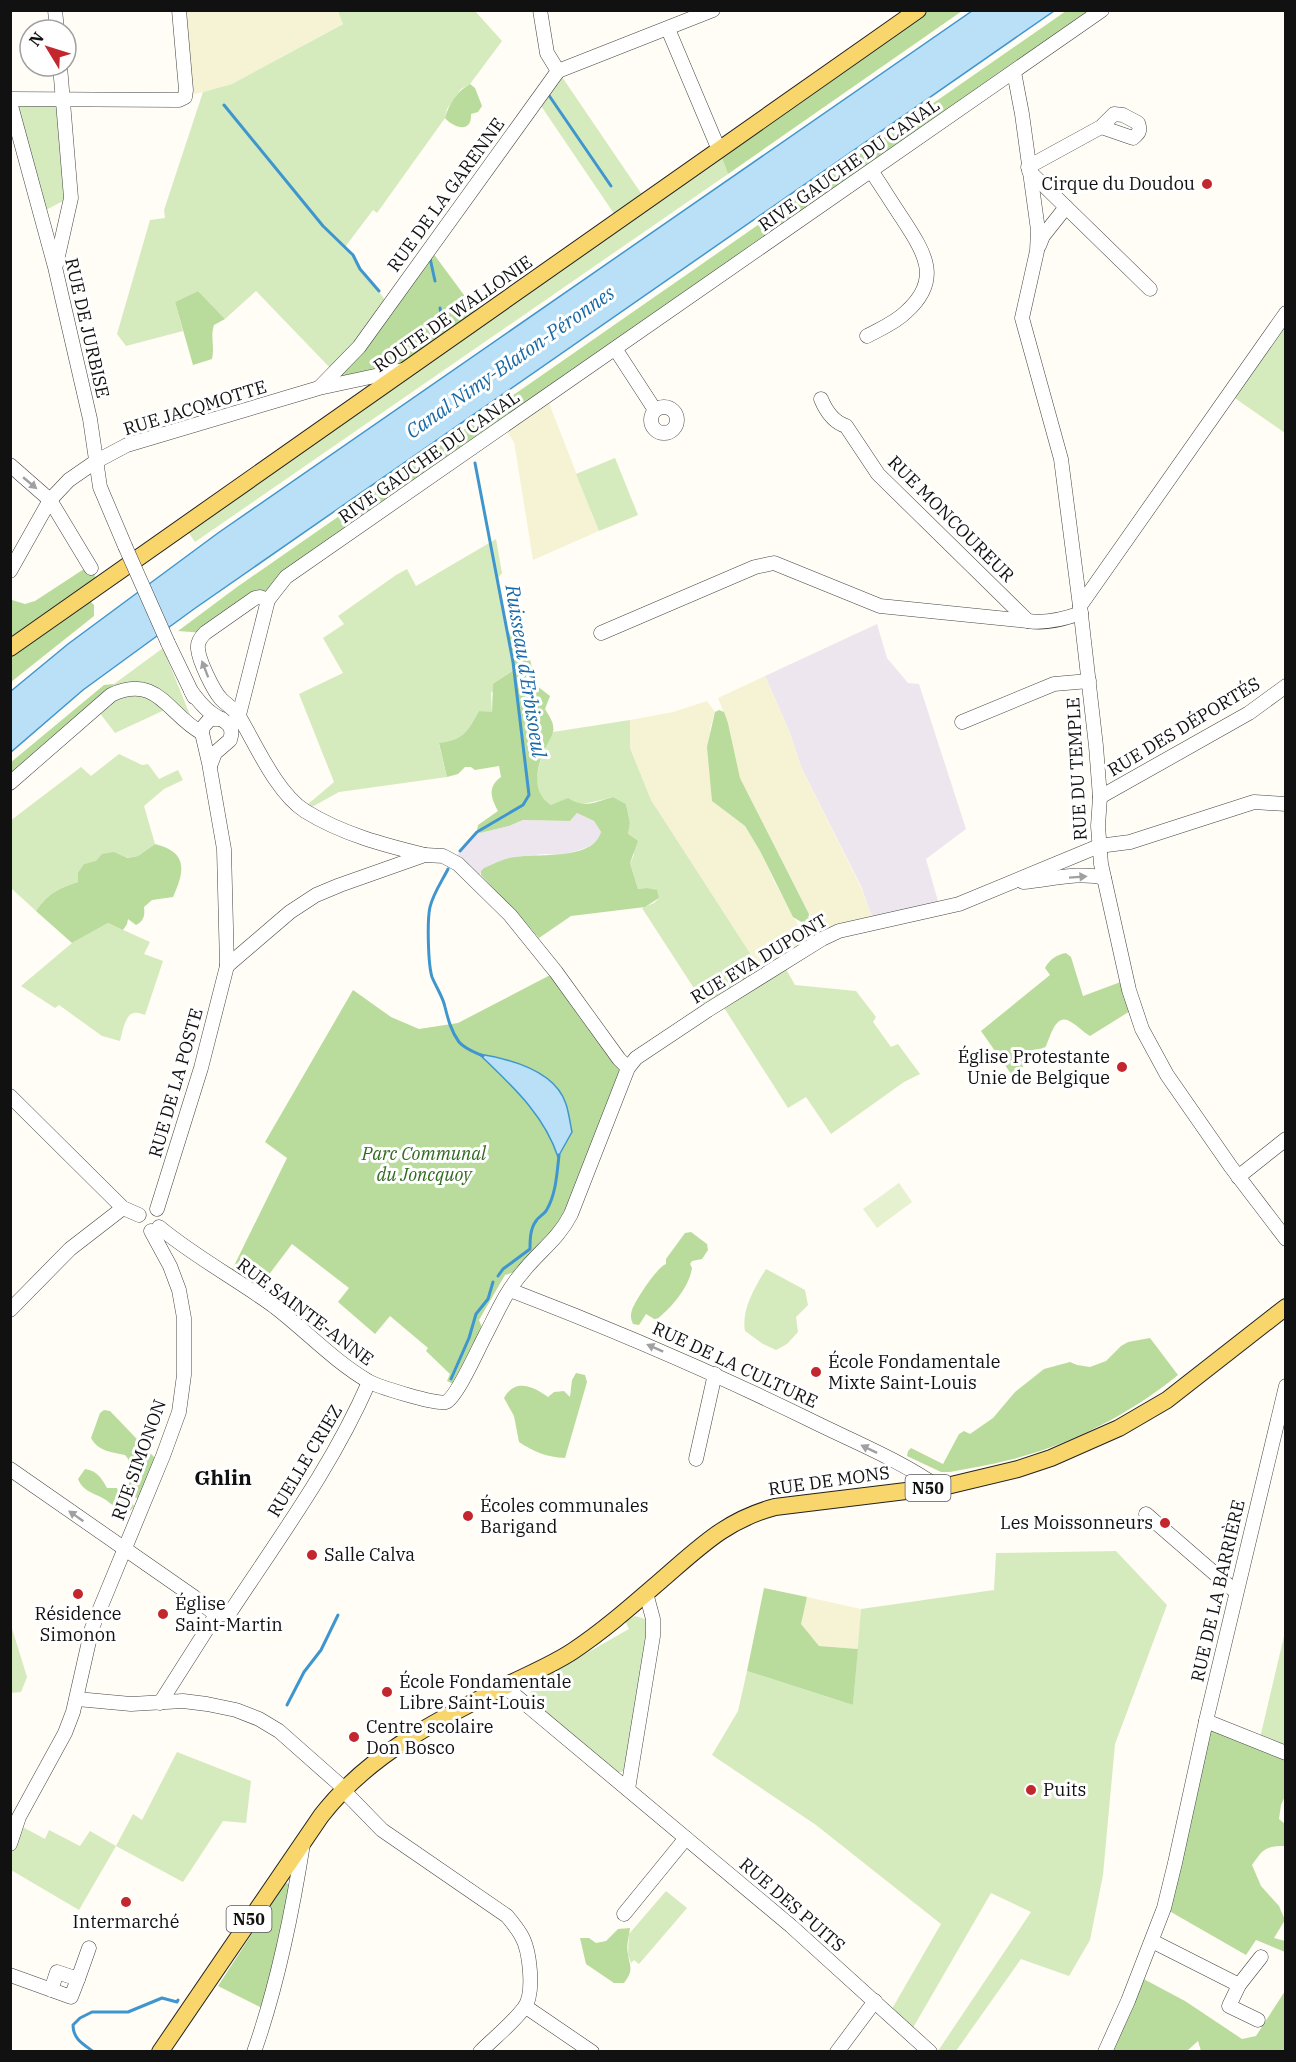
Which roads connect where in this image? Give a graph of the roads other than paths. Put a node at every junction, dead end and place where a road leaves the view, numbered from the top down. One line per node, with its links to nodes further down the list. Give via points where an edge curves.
1 (179, 10): 11 (street, via 185,97)
2 (540, 10): 7 (street, via 547,53)
3 (713, 10): 6 (street)
4 (918, 10): 13 (main road, ROUTE DE WALLONIE)
5 (1102, 10): 8 (street, RIVE GAUCHE DU CANAL)
6 (668, 29): 7 (street); 13 (street)
7 (558, 71): 24 (street, RUE DE LA GARENNE, via 359,347)
8 (1014, 72): 14 (street); 15 (street, RIVE GAUCHE DU CANAL)
9 (61, 78): 11 (street)
10 (10, 100): 11 (street); 18 (street, RUE DE JURBISE)
11 (64, 101): 18 (street, via 71,198)
12 (1101, 127): 14 (street)
13 (719, 150): 23 (main road, ROUTE DE WALLONIE)
14 (1028, 169): 16 (street); 17 (street, via 1038,230)
15 (872, 172): 21 (street, via 924,254 927,276 920,296 908,310); 22 (street, RIVE GAUCHE DU CANAL)
16 (1066, 207): 17 (street, via 1043,236); 19 (street)
17 (1037, 251): 33 (street, RUE DU TEMPLE, via 1022,318 1061,459)
18 (55, 267): 27 (street, RUE DE JURBISE, via 90,419)
19 (1150, 289)
20 (1286, 314): 33 (street)
21 (867, 336)
22 (616, 350): 26 (street); 32 (street, RIVE GAUCHE DU CANAL, via 286,577)
23 (408, 369): 24 (street, RUE JACQMOTTE); 36 (main road, ROUTE DE WALLONIE)
24 (319, 388): 27 (street, RUE JACQMOTTE, via 127,445)
25 (821, 399): 34 (street, RUE MONCOUREUR, via 831,416 846,426 878,474)
26 (655, 410)
27 (95, 462): 29 (street, RUE JACQMOTTE, via 69,480); 39 (street, RUE DE JURBISE, bridge, via 100,487)
28 (10, 465): 29 (street, one-way to 29)
29 (50, 500): 30 (street); 31 (street, RUE JACQMOTTE)
30 (91, 568)
31 (10, 571)
32 (268, 600): 40 (street, RIVE GAUCHE DU CANAL); 40 (street, one-way to 32, via 211,685 198,644 205,633 255,598)
33 (1080, 610): 34 (street, via 1064,619); 37 (street, RUE DU TEMPLE)
34 (1028, 621): 35 (street, via 880,606 774,563 755,567)
35 (601, 633)
36 (10, 648)
37 (1089, 681): 41 (street, via 1054,684); 47 (street, RUE DU TEMPLE)
38 (1286, 686): 47 (street, RUE DES DÉPORTÉS, via 1249,713)
39 (191, 691): 40 (street, via 213,715); 42 (street)
40 (230, 720): 42 (street, via 210,719); 43 (street, via 232,735); 44 (street)
41 (962, 722)
42 (204, 733): 43 (street, via 212,747); 45 (street); 46 (street, via 185,723 157,694 123,689 111,695)
43 (225, 745): 44 (street, via 249,747); 45 (street, via 215,753)
44 (260, 756): 50 (street, via 290,798 305,810 373,843)
45 (210, 767): 53 (street, via 224,849)
46 (10, 783)
47 (1100, 797): 49 (street, RUE DU TEMPLE)
48 (1286, 804): 49 (street, via 1254,802 1130,842)
49 (1099, 846): 51 (street, RUE DU TEMPLE); 52 (street)
50 (425, 855): 53 (street, via 316,896 290,912); 54 (street, via 452,860 510,915)
51 (1104, 878): 52 (street, one-way to 51, via 1082,876); 57 (street, RUE DU TEMPLE, via 1128,990 1142,1029 1167,1075)
52 (1009, 884): 54 (street, RUE EVA DUPONT, via 959,904 830,935 680,1029 636,1058)
53 (227, 966): 59 (street, RUE DE LA POSTE, via 201,1068)
54 (628, 1068): 63 (street, via 563,1230)
55 (10, 1096): 58 (street)
56 (1286, 1139): 57 (street)
57 (1238, 1177): 62 (street, RUE DU TEMPLE)
58 (123, 1208): 60 (street); 65 (street, via 70,1249)
59 (157, 1209): 60 (street, via 145,1208); 61 (street, via 162,1216)
60 (139, 1215): 61 (street, via 141,1227)
61 (155, 1229): 67 (street, RUE SAINTE-ANNE, via 274,1307); 73 (street, RUE SIMONON, via 184,1318 184,1375 179,1412)
62 (1286, 1239)
63 (510, 1290): 66 (street, RUE DE LA CULTURE, one-way to 63); 67 (street, RUE SAINTE-ANNE, via 447,1402)
64 (1286, 1307): 71 (main road, RUE DE MONS / N50, via 1177,1393 1119,1428 1018,1469)
65 (10, 1310)
66 (715, 1374): 69 (street); 71 (street, RUE DE LA CULTURE, one-way to 66, via 906,1466)
67 (369, 1382): 76 (street, RUELLE CRIEZ, via 331,1459 229,1614)
68 (1286, 1386): 74 (street, RUE DE LA BARRIÈRE)
69 (696, 1459)
70 (10, 1469): 73 (street, one-way to 70)
71 (938, 1487): 75 (main road, RUE DE MONS / N50, via 809,1502 753,1513 715,1534)
72 (1146, 1514): 74 (street)
73 (124, 1549): 76 (street); 78 (street, RUE SIMONON, via 92,1628)
74 (1236, 1592): 80 (street, RUE DE LA BARRIÈRE)
75 (646, 1593): 77 (main road, RUE DE MONS / N50, via 573,1651); 82 (street, via 653,1636)
76 (216, 1615): 79 (street)
77 (504, 1686): 82 (street, RUE DES PUITS); 83 (main road, RUE DE MONS / N50, via 403,1742)
78 (77, 1699): 79 (street); 86 (street, RUE SIMONON, via 65,1733 19,1817)
79 (160, 1703): 83 (street, via 207,1704 260,1719 279,1731)
80 (1206, 1721): 81 (street); 88 (street, RUE DE LA BARRIÈRE, via 1172,1877)
81 (1286, 1753)
82 (628, 1789): 84 (street, RUE DES PUITS)
83 (343, 1790): 85 (main road, N50); 94 (street, via 382,1830 507,1916 522,1936 529,1960)
84 (686, 1838): 87 (street); 93 (street, RUE DES PUITS)
85 (303, 1842): 97 (main road, N50); 98 (street, via 276,1982)
86 (10, 1844)
87 (624, 1914)
88 (1152, 1941): 92 (street); 96 (street, RUE DE LA BARRIÈRE)
89 (88, 1948): 91 (street, via 71,1997)
90 (1261, 1957): 92 (street)
91 (10, 1975)
92 (1239, 1985): 95 (street, via 1229,2006)
93 (875, 2001): 101 (street); 102 (street, RUE DES PUITS)
94 (526, 2007): 99 (street); 100 (street)
95 (1258, 2020)
96 (1106, 2051)
97 (160, 2052)
98 (254, 2052)
99 (480, 2052)
100 (592, 2052)
101 (837, 2052)
102 (930, 2052)

